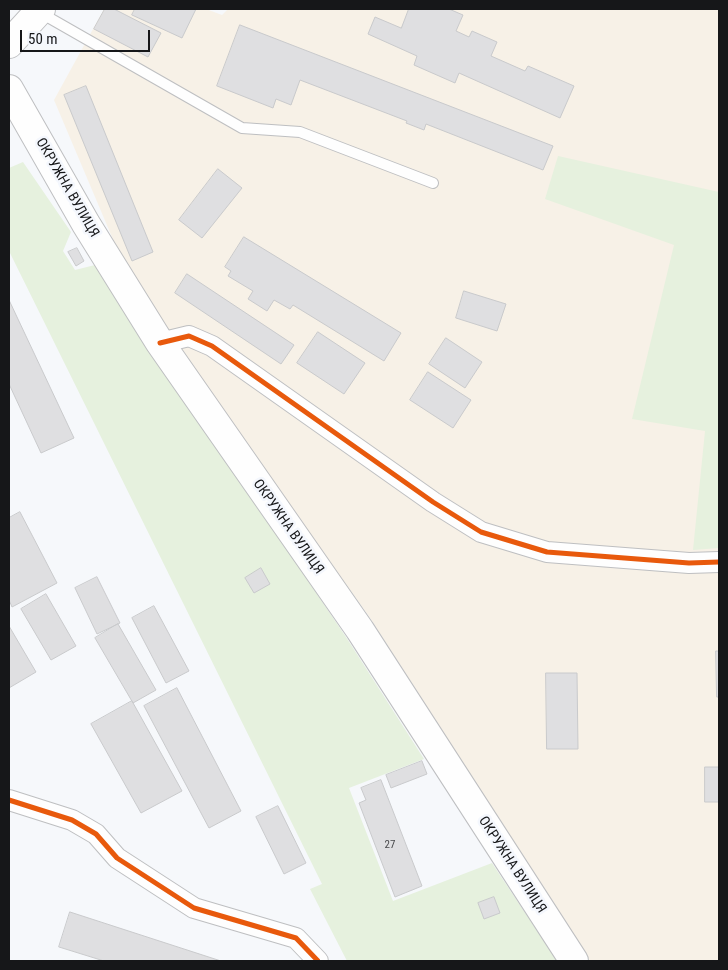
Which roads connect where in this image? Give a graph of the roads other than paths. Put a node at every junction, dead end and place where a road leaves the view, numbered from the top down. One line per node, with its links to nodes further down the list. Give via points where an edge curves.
1 (40, 10): 2 (main road); 4 (lane, via 242,128 300,132)
2 (9, 44)
3 (9, 89): 5 (main road, ОКРУЖНА ВУЛИЦЯ, via 86,224)
4 (433, 183)
5 (160, 343): 6 (street, via 189,336 212,346 433,502 481,532 547,552 689,563); 9 (main road, ОКРУЖНА ВУЛИЦЯ, via 360,630)
6 (719, 562)
7 (9, 800): 8 (street, via 72,820 96,834 117,858 194,908 296,938)
8 (318, 961)
9 (574, 961)

